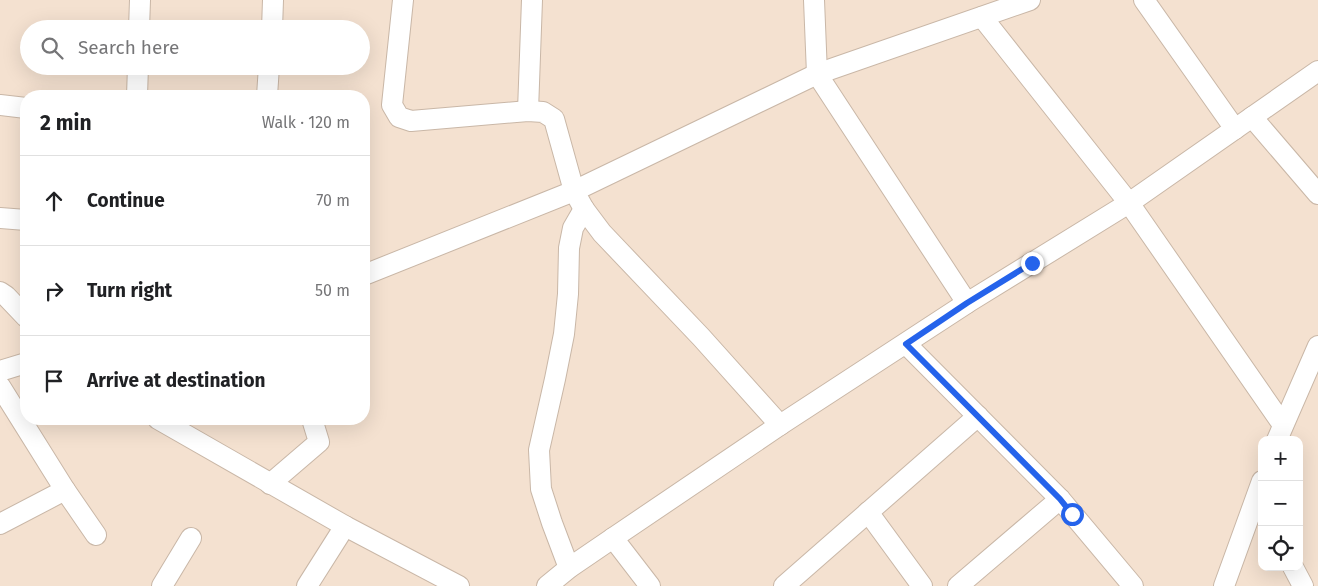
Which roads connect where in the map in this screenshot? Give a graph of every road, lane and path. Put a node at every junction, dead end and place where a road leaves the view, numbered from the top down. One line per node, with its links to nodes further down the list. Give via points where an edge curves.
1 (140, 0): 9 (street)
2 (274, 0): 10 (street)
3 (403, 0): 19 (street, via 392,105 399,117 411,121)
4 (532, 0): 19 (street)
5 (814, 0): 12 (street)
6 (1030, 0): 8 (street)
7 (1144, 0): 21 (street)
8 (982, 17): 12 (street); 24 (street)
9 (139, 20)
10 (273, 20)
11 (1318, 71): 20 (street)
12 (817, 74): 22 (street); 30 (street)
13 (138, 75): 15 (street)
14 (268, 75): 16 (street)
15 (137, 90)
16 (267, 90)
17 (0, 105): 18 (street)
18 (20, 107)
19 (528, 111): 22 (street, via 543,112 554,119)
20 (1252, 117): 21 (street); 23 (street)
21 (1235, 129): 24 (street)
22 (574, 191): 25 (street); 28 (street)
23 (1318, 194)
24 (1129, 203): 30 (street); 43 (street)
25 (584, 209): 42 (street); 54 (street, via 573,228 569,248 564,334 539,450 541,489)
26 (0, 218): 27 (street)
27 (20, 220)
28 (370, 273)
29 (0, 292): 31 (street)
30 (967, 303): 32 (street)
31 (20, 311)
32 (906, 344): 37 (street); 42 (street)
33 (1318, 346): 43 (street)
34 (20, 365): 35 (street)
35 (0, 371)
36 (0, 386): 38 (street)
37 (978, 416): 46 (street); 48 (street)
38 (20, 418)
39 (24, 425): 45 (street)
40 (168, 425): 44 (street)
41 (314, 425): 44 (street, via 319,442)
42 (780, 425): 53 (street)
43 (1280, 432)
44 (270, 484): 50 (street)
45 (65, 490): 49 (street); 51 (street)
46 (1060, 499): 63 (street); 64 (street)
47 (1258, 506): 65 (street)
48 (868, 512): 61 (street); 62 (street)
49 (0, 524)
50 (345, 526): 57 (street); 58 (street)
51 (96, 535)
52 (191, 538): 56 (street)
53 (613, 538): 54 (street); 60 (street)
54 (570, 568): 59 (street)
55 (1295, 571): 66 (street)
56 (162, 586)
57 (307, 586)
58 (459, 586)
59 (547, 586)
60 (650, 586)
61 (784, 586)
62 (922, 586)
63 (958, 586)
64 (1133, 586)
65 (1224, 586)
66 (1303, 586)

